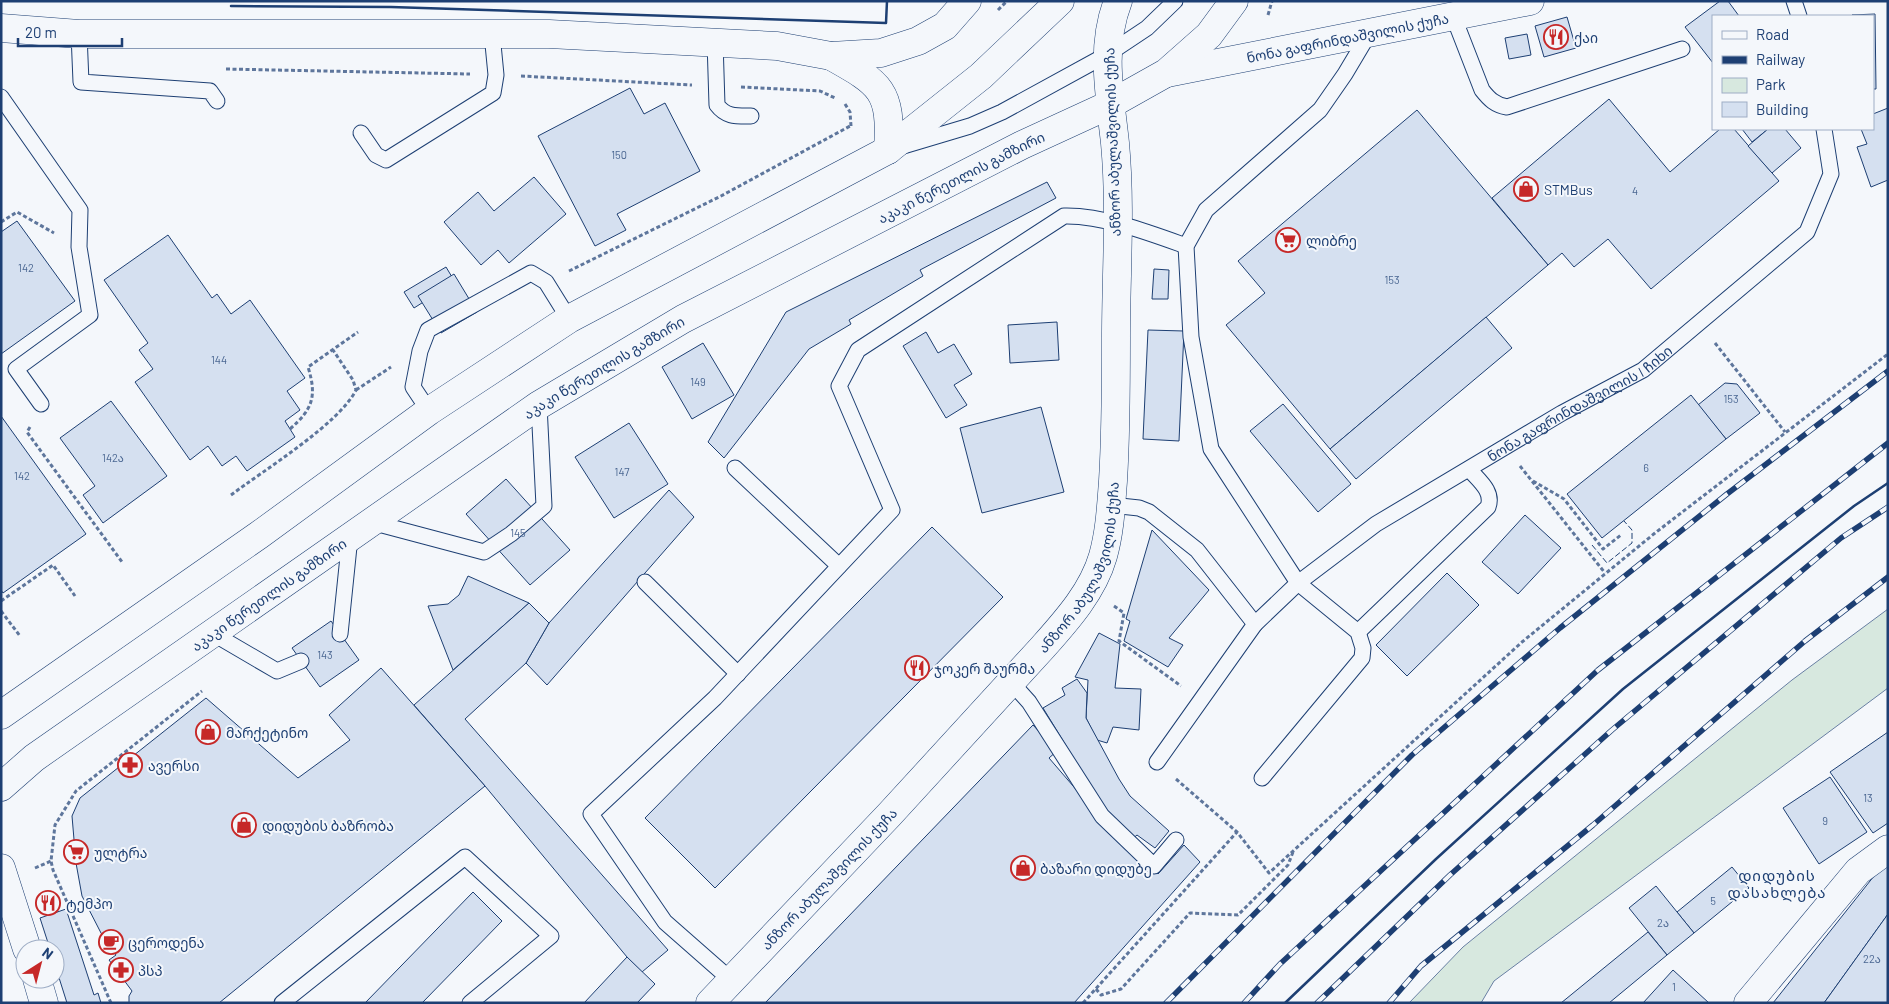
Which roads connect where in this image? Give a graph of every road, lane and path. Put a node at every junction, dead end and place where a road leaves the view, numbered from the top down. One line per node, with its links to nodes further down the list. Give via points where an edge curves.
1 (967, 1): 19 (main road, via 945,26 918,41 881,53)
2 (1060, 1): 32 (main road, via 982,76)
3 (1118, 1): 18 (main road, ანზორ აბულაშვილის ქუჩა)
4 (1175, 1): 18 (lane, via 1147,28)
5 (1234, 1): 21 (main road, აკაკი წერეთლის გამზირი, via 1209,35)
6 (1272, 1): 9 (path)
7 (1530, 1): 11 (main road, ნონა გაფრინდაშვილის ქუჩა)
8 (1794, 1): 10 (lane)
9 (1268, 14)
10 (1799, 15)
11 (1454, 18): 13 (main road, ნონა გაფრინდაშვილის ქუჩა); 17 (lane, via 1482,90 1494,102 1507,107)
12 (1, 28): 14 (main road)
13 (1370, 32): 21 (main road, ნონა გაფრინდაშვილის ქუჩა); 35 (lane, via 1320,110 1206,210)
14 (79, 34): 15 (main road); 26 (lane, via 80,82 210,91)
15 (492, 34): 16 (main road); 22 (lane)
16 (715, 41): 19 (main road, via 777,46); 23 (lane)
17 (1682, 49)
18 (1108, 54): 27 (main road, ანზორ აბულაშვილის ქუჩა); 32 (lane, via 970,126)
19 (830, 56): 25 (main road, via 859,72 878,88)
20 (220, 69): 22 (path)
21 (1166, 73): 27 (main road, აკაკი წერეთლის გამზირი)
22 (496, 75): 23 (path); 31 (lane, via 493,93 386,160 376,155)
23 (717, 86): 28 (lane, via 717,105 723,113); 29 (path, via 820,91 843,101 850,112)
24 (1, 97): 36 (lane, via 80,210)
25 (886, 100): 29 (path); 32 (main road, via 890,120)
26 (216, 101)
27 (1109, 105): 34 (main road, ანზორ აბულაშვილის ქუჩა, via 1115,144); 44 (main road, აკაკი წერეთლის გამზირი, via 1022,145 683,319)
28 (751, 116)
29 (851, 126): 37 (path, via 721,196)
30 (1824, 130): 39 (lane, ნონა გაფრინდაშვილის I ჩიხი, via 1831,174 1806,232)
31 (361, 133)
32 (888, 150): 38 (main road)
33 (1, 222): 36 (path, via 17,212)
34 (1117, 224): 35 (lane); 54 (main road, ანზორ აბულაშვილის ქუჩა, via 1116,438); 58 (lane, via 1073,216 1056,220 858,350 840,386 892,510)
35 (1186, 246): 61 (lane, via 1191,337 1210,449)
36 (79, 248): 43 (lane, via 90,316 16,369)
37 (546, 282): 38 (lane); 45 (lane, via 531,273 428,330 413,387)
38 (569, 319): 45 (main road)
39 (1699, 323): 48 (path); 49 (lane, ნონა გაფრინდაშვილის I ჩიხი, via 1643,370)
40 (358, 332): 41 (path)
41 (333, 350): 46 (path, via 308,367 314,385 313,397 305,415); 53 (path, via 353,380 356,390 350,402 333,419)
42 (1888, 354): 48 (path)
43 (41, 404)
44 (539, 405): 55 (main road, აკაკი წერეთლის გამზირი); 55 (lane, via 544,506 510,534 484,552)
45 (430, 411): 76 (main road, via 259,535)
46 (290, 429)
47 (27, 432): 57 (path)
48 (1785, 432): 59 (path)
49 (1505, 448): 51 (lane, ნონა გაფრინდაშვილის I ჩიხი); 52 (path)
50 (735, 468): 58 (lane)
51 (1469, 469): 61 (lane, ნონა გაფრინდაშვილის I ჩიხი, via 1376,524); 67 (lane, via 1489,493 1488,507)
52 (1531, 480): 56 (path, via 1564,499 1603,549); 59 (path)
53 (230, 495)
54 (1111, 505): 66 (lane, via 1150,512 1197,550); 73 (main road, ანზორ აბულაშვილის ქუჩა, via 1108,533 1095,578 1064,623)
55 (360, 529): 68 (main road, აკაკი წერეთლის გამზირი); 69 (lane)
56 (1621, 535)
57 (122, 562)
58 (839, 566): 72 (lane)
59 (1605, 573): 83 (path, via 1522,642)
60 (645, 582): 72 (lane)
61 (1298, 583): 66 (lane, ნონა გაფრინდაშვილის I ჩიხი); 67 (lane)
62 (75, 596): 63 (path, via 52,565)
63 (1, 601)
64 (1111, 604): 75 (path, via 1124,613 1120,641)
65 (1, 611): 70 (path)
66 (1255, 624): 75 (lane, ნონა გაფრინდაშვილის I ჩიხი)
67 (1358, 632): 78 (lane, via 1363,648 1362,658)
68 (212, 633): 71 (lane, via 277,671); 79 (main road, აკაკი წერეთლის გამზირი, via 34,758)
69 (340, 634)
70 (20, 636)
71 (301, 661)
72 (738, 674): 86 (lane, via 591,814 665,922)
73 (1011, 682): 81 (lane, via 1029,702 1102,816 1154,866); 86 (main road, ანზორ აბულაშვილის ქუჩა)
74 (202, 691): 90 (path, via 76,791 54,825 50,861)
75 (1200, 700): 77 (lane, ნონა გაფრინდაშვილის I ჩიხი)
76 (4, 708)
77 (1156, 762): 80 (path)
78 (1262, 778)
79 (1, 787)
80 (1237, 832): 83 (path, via 1269,874); 88 (path)
81 (1176, 840)
82 (1888, 849): 95 (main road, via 1858,871)
83 (1293, 851): 88 (path, via 1288,865 1238,915 1190,913 1121,988 1101,994)
84 (1, 868): 85 (main road)
85 (24, 939)
86 (731, 980): 93 (main road, ანზორ აბულაშვილის ქუჩა)
87 (39, 989): 89 (main road)
88 (1096, 989): 94 (path)
89 (44, 1003)
90 (111, 1003)
91 (282, 1003): 92 (lane, via 465,857 551,936)
92 (470, 1003)
93 (710, 1003)
94 (1083, 1003)
95 (1748, 1003)

